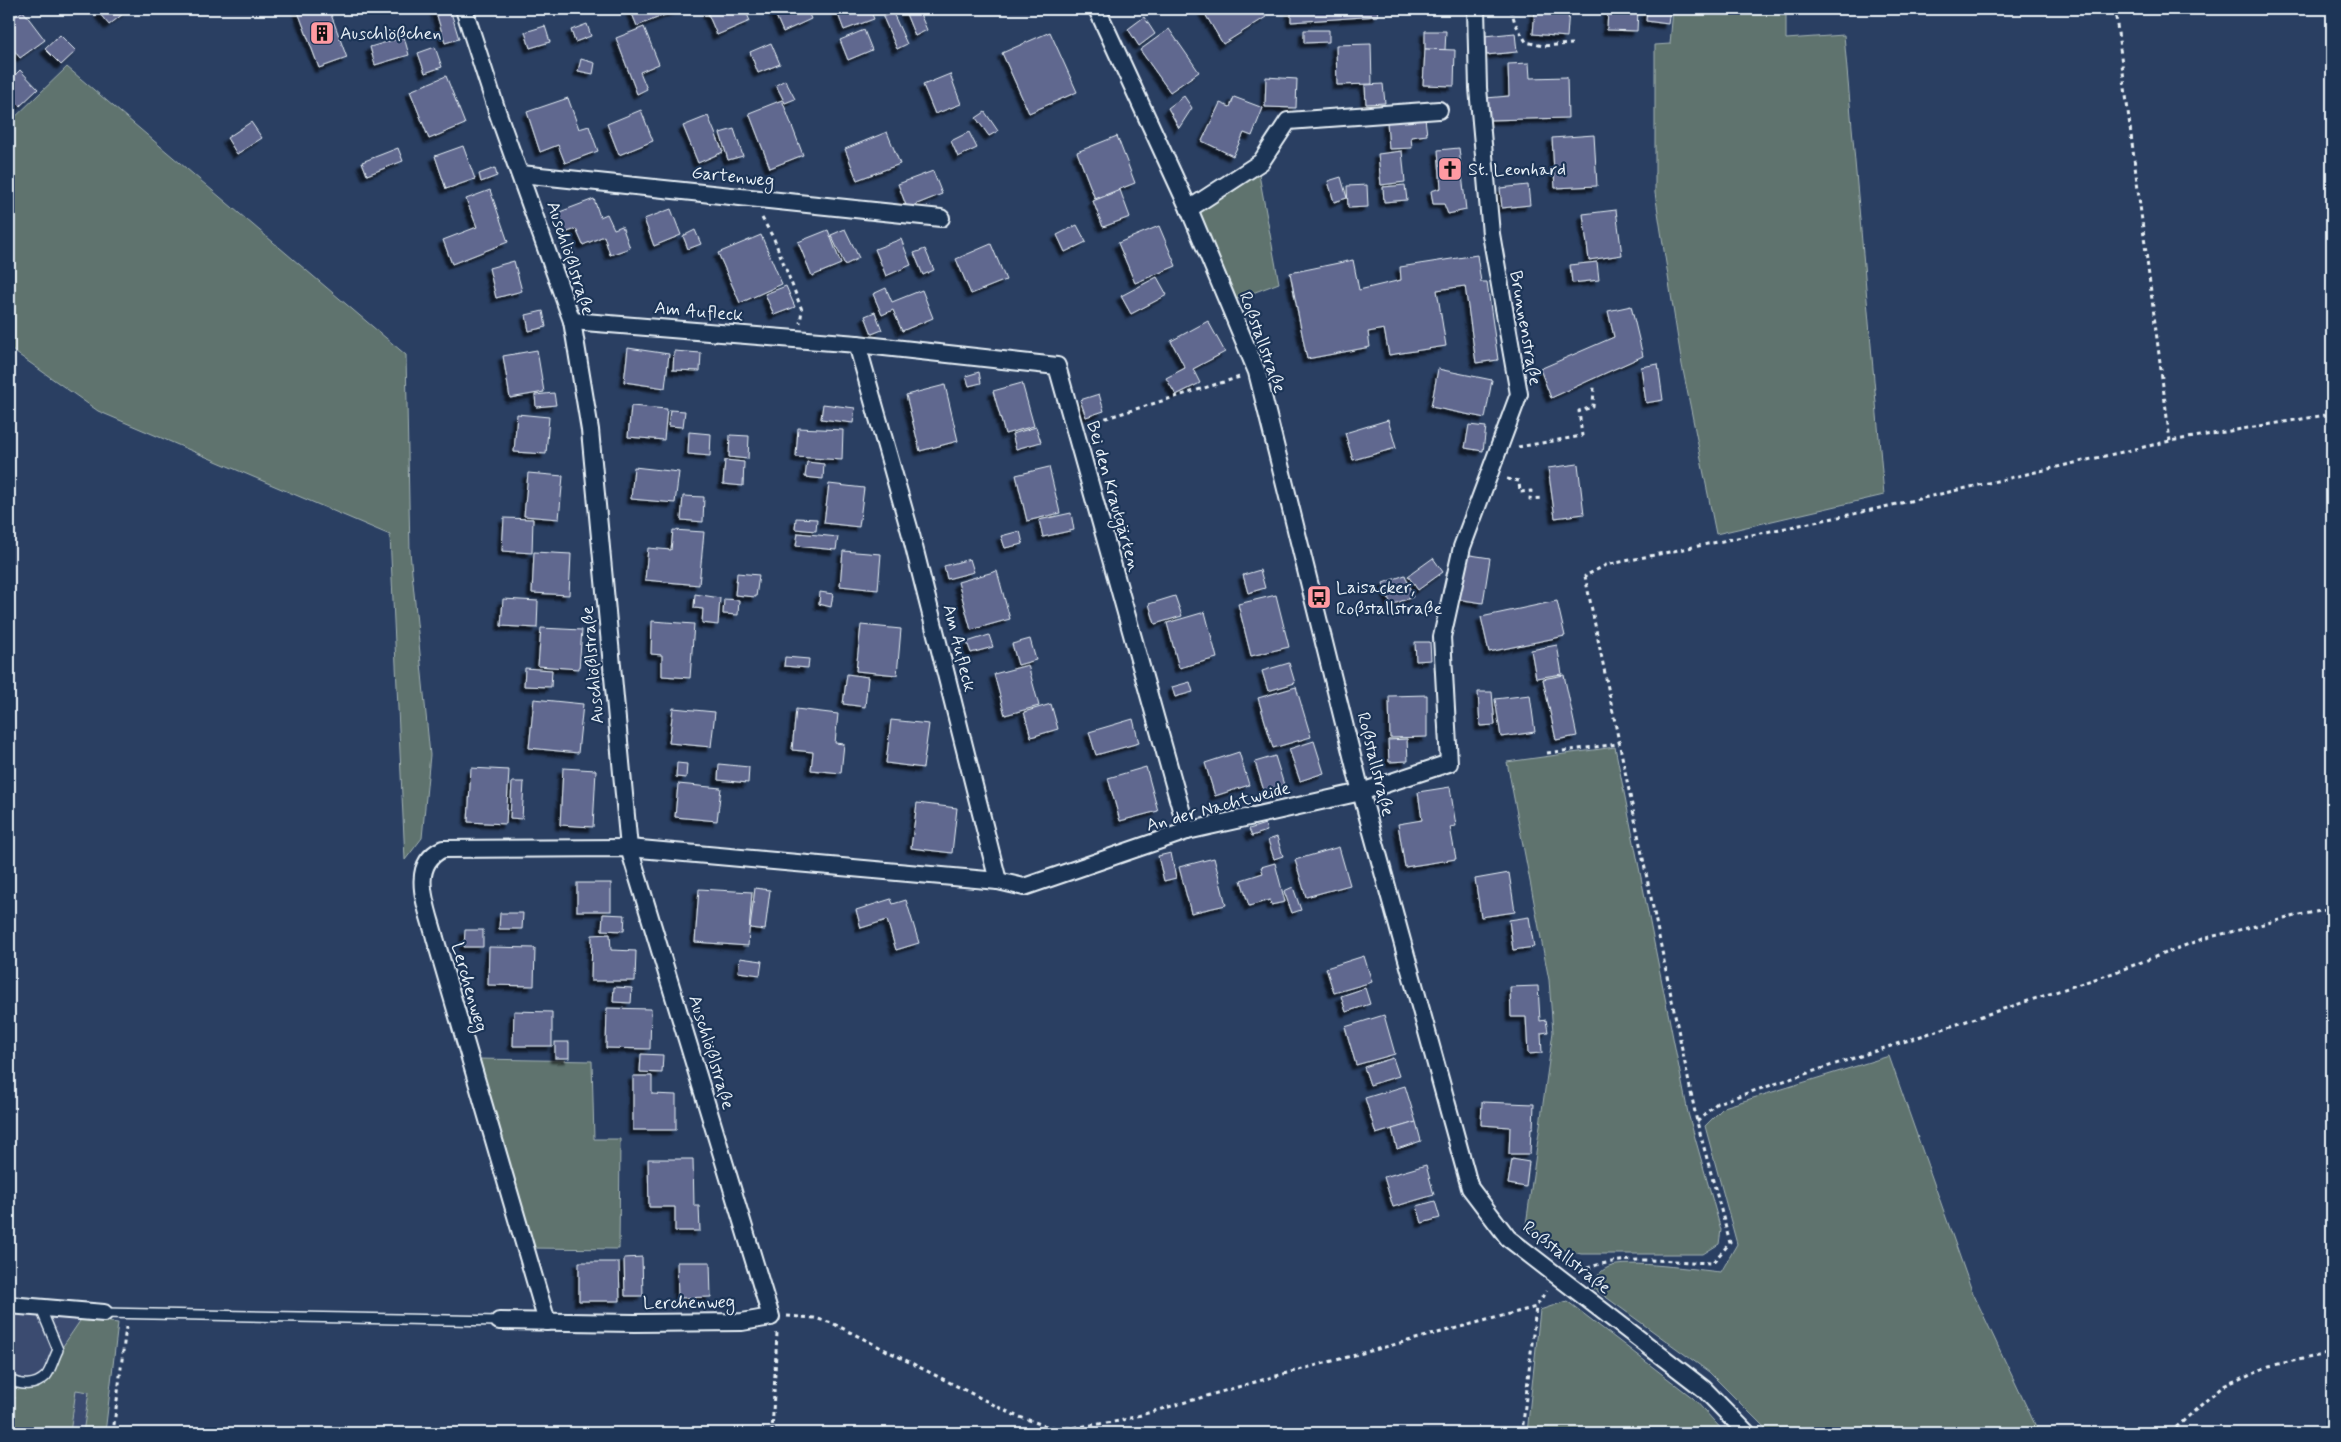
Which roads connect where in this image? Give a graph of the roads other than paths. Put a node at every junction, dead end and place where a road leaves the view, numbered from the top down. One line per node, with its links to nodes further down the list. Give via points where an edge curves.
1 (464, 9): 5 (street, Auschlößlstraße)
2 (1097, 9): 6 (street, Roßstallstraße)
3 (1476, 9): 10 (street, Brunnenstraße, via 1478,88 1491,234 1519,394 1462,547 1442,637)
4 (1439, 110): 6 (street, via 1288,121 1260,162)
5 (521, 174): 7 (street, Gartenweg); 8 (street, Auschlößlstraße)
6 (1189, 209): 11 (street, Roßstallstraße, via 1257,372)
7 (941, 218)
8 (572, 320): 9 (street, Am Aufleck); 13 (street, Auschlößlstraße, via 590,430)
9 (856, 344): 12 (street, Bei den Krautgärten, via 1056,366); 14 (street, Am Aufleck, via 911,536)
10 (1449, 763): 11 (street, An der Nachtweide)
11 (1361, 792): 12 (street, An der Nachtweide); 22 (street, Roßstallstraße, via 1470,1188 1508,1238 1704,1389)
12 (1187, 831): 14 (street, An der Nachtweide, via 1024,887)
13 (629, 848): 14 (street); 18 (street, Auschlößlstraße); 20 (street, Lerchenweg, via 443,849 436,852 422,871 421,882 435,938)
14 (998, 881)
15 (9, 1304): 16 (street)
16 (42, 1309): 17 (street); 21 (lane, via 58,1350 46,1376 31,1384 18,1385)
17 (104, 1313): 19 (lane)
18 (771, 1317): 20 (street, Lerchenweg, via 742,1322)
19 (499, 1320): 20 (street, Lerchenweg)
20 (546, 1322)
21 (9, 1379)
22 (1747, 1433)

